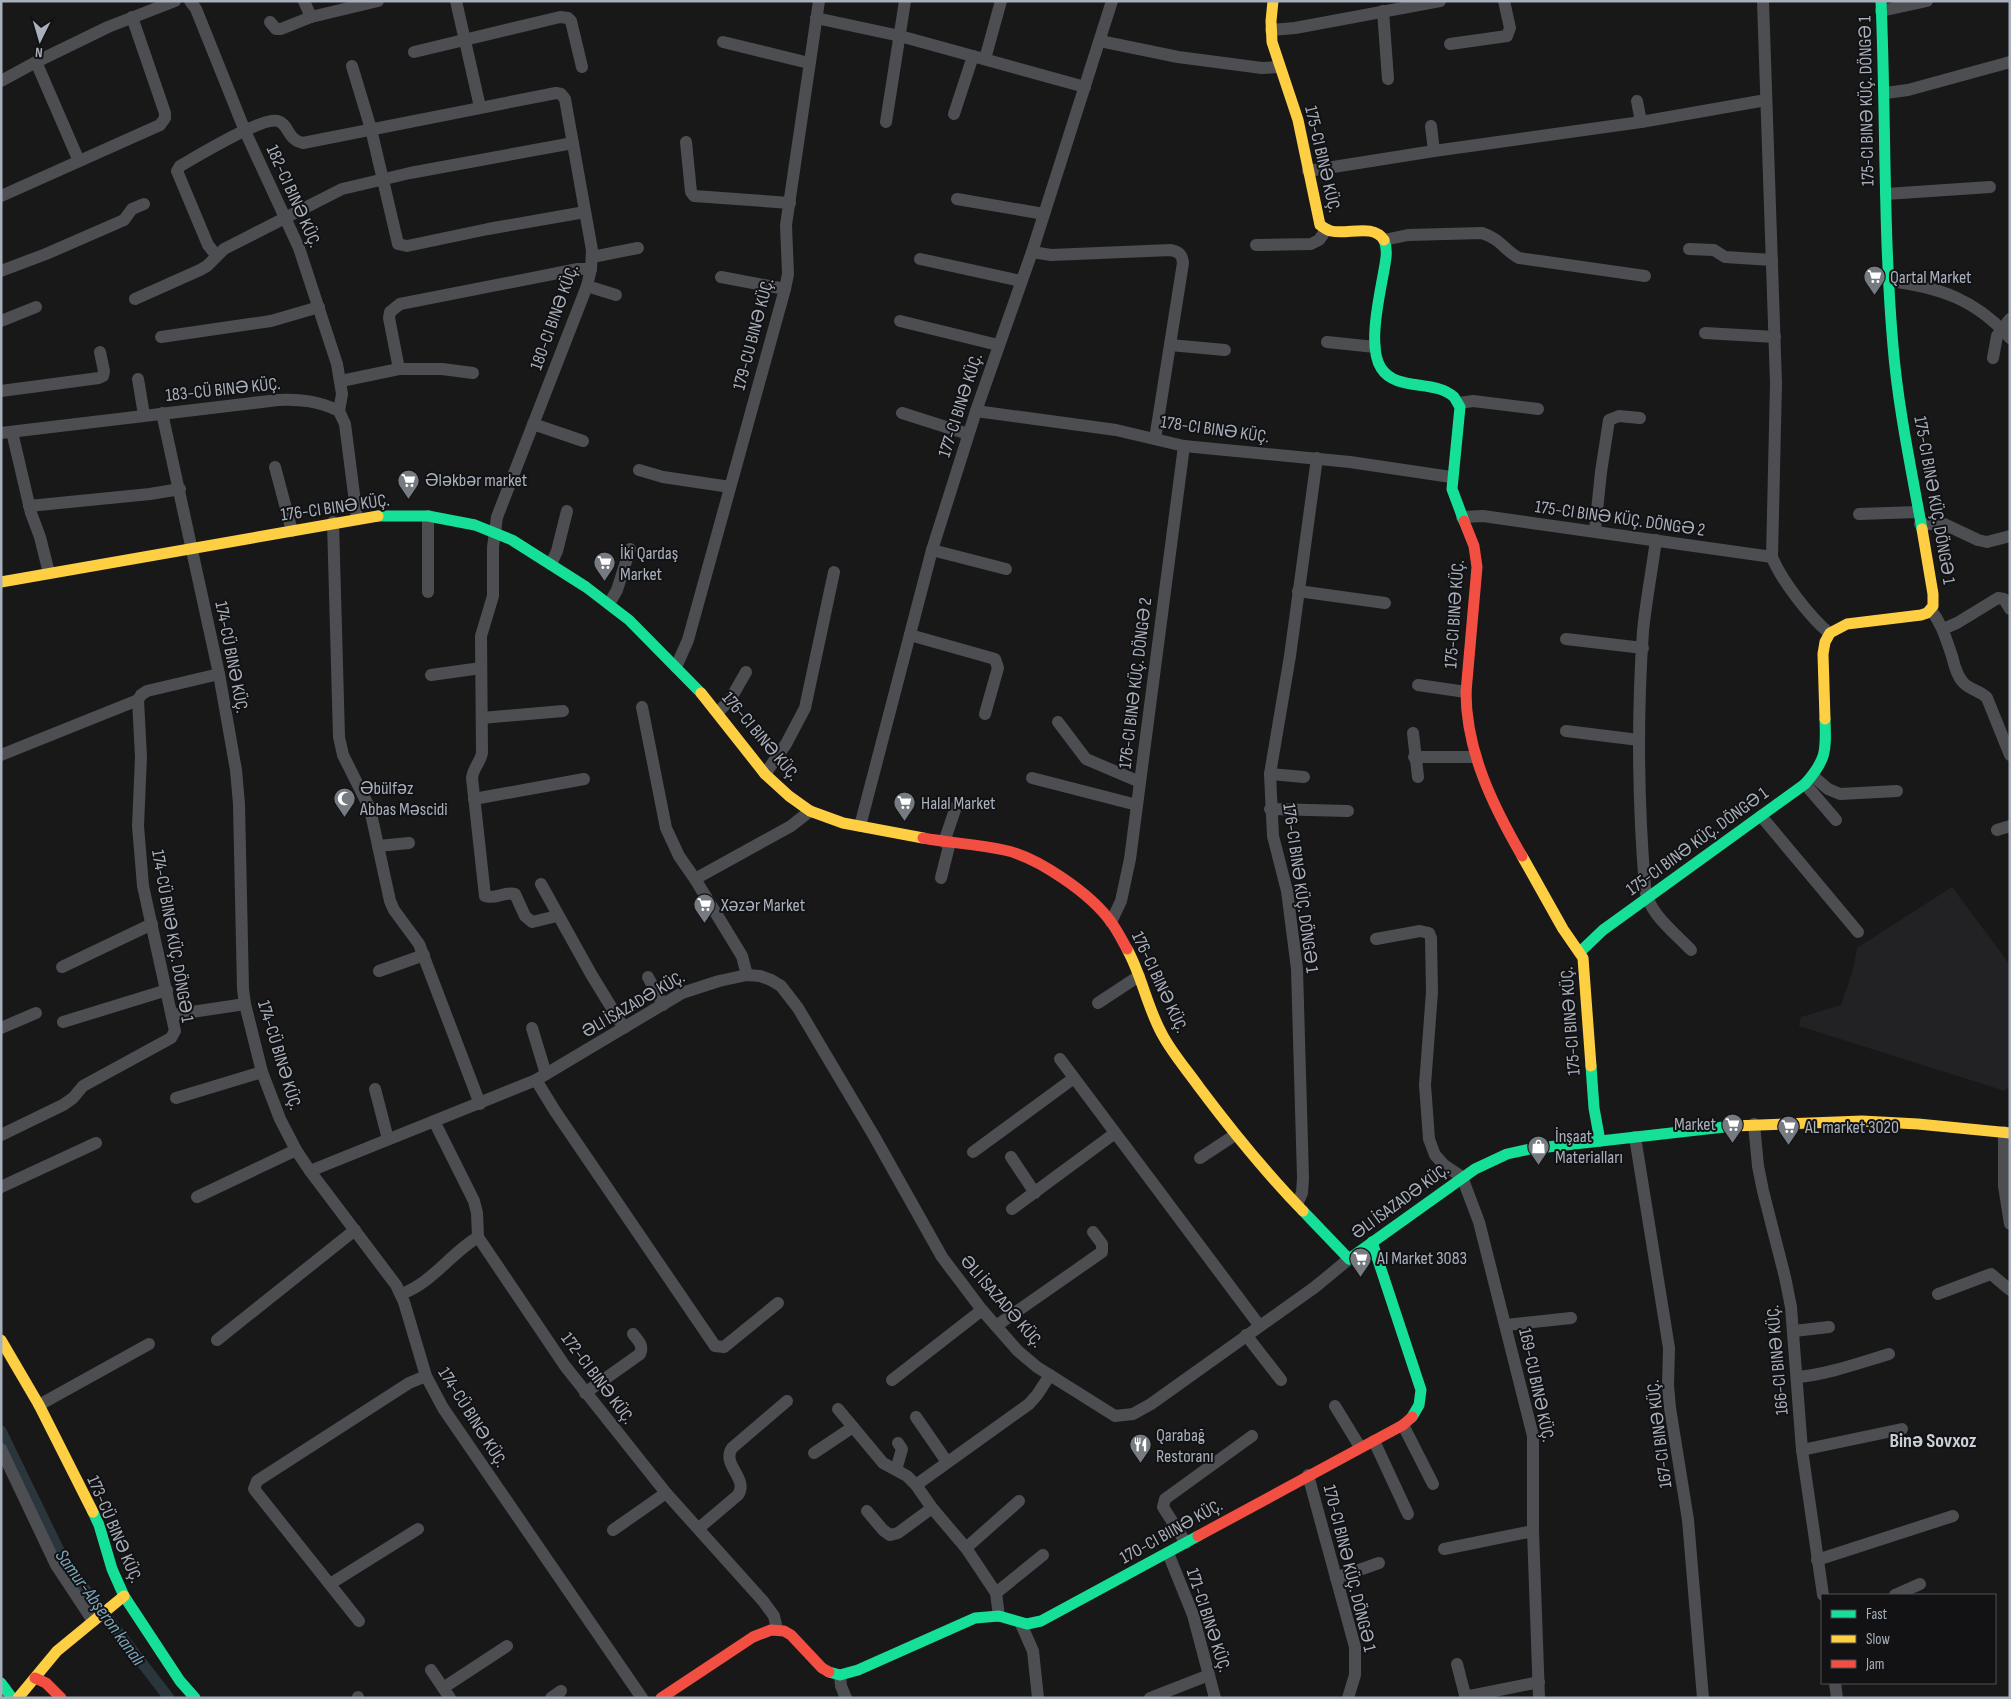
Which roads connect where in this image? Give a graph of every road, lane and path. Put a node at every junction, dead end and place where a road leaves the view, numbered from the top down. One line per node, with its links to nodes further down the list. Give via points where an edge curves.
1 (175, 1): 18 (street)
2 (190, 1): 47 (street, 182-CI BINƏ KÜÇ.)
3 (304, 1): 17 (street)
4 (378, 1): 17 (street)
5 (456, 1): 23 (street)
6 (819, 1): 19 (street, 179-CU BINƏ KÜÇ.)
7 (906, 1): 22 (street)
8 (1001, 1): 28 (street)
9 (1112, 1): 24 (street, 177-CI BINƏ KÜÇ.)
10 (1273, 1): 21 (street)
11 (1440, 1): 16 (street)
12 (1504, 1): 26 (street, via 1510,28 1507,36)
13 (1763, 1): 39 (street)
14 (1925, 1): 15 (street)
15 (1881, 6): 38 (street)
16 (1389, 7): 21 (street, via 1295,28); 35 (street)
17 (311, 16): 20 (street, via 281,29 276,29)
18 (132, 17): 29 (street); 51 (street, via 165,118 160,125)
19 (816, 18): 22 (street); 31 (street, 179-CU BINƏ KÜÇ.)
20 (270, 22)
21 (1271, 30): 34 (street)
22 (900, 36): 28 (street); 43 (street)
23 (465, 40): 27 (street); 33 (street, via 560,17 568,18); 41 (street)
24 (1100, 41): 34 (street, via 1178,57 1262,68); 37 (street, 177-CI BINƏ KÜÇ.)
25 (724, 42): 31 (street)
26 (1450, 44)
27 (414, 52)
28 (979, 58): 37 (street); 42 (street)
29 (36, 62): 36 (street); 51 (street)
30 (2010, 62): 38 (street, via 1908,90)
31 (809, 63): 58 (street, 179-CU BINƏ KÜÇ.)
32 (352, 66): 46 (street)
33 (582, 67)
34 (1279, 67): 52 (street, via 1298,120)
35 (1388, 80)
36 (1, 82)
37 (1085, 87): 61 (street, 177-CI BINƏ KÜÇ.)
38 (1884, 93): 55 (street)
39 (1766, 100): 44 (street); 71 (street)
40 (1637, 101): 44 (street)
41 (480, 107): 46 (street); 49 (street, via 561,94)
42 (954, 114)
43 (886, 122)
44 (1641, 122): 50 (street)
45 (1431, 126): 50 (street)
46 (371, 129): 47 (street, via 303,143 293,140 278,121 267,121); 53 (street)
47 (246, 130): 62 (street, 182-CI BINƏ KÜÇ.); 69 (street, via 180,166 177,171 208,245)
48 (686, 142): 58 (street, via 694,196)
49 (573, 143): 53 (street); 60 (street)
50 (1434, 151): 52 (street)
51 (79, 161): 56 (street)
52 (1308, 171): 63 (street, via 1318,221)
53 (383, 179): 60 (street, via 396,240 402,246); 62 (street, via 342,189)
54 (1990, 187): 55 (street)
55 (1886, 194): 77 (street)
56 (1, 196)
57 (957, 199): 61 (street)
58 (790, 203): 79 (street, 179-CU BINƏ KÜÇ.)
59 (144, 204): 73 (street, via 132,209 124,220)
60 (585, 212): 72 (street)
61 (1044, 214): 68 (street, 177-CI BINƏ KÜÇ.)
62 (286, 217): 69 (street); 83 (street, 182-CI BINƏ KÜÇ.)
63 (1326, 230): 64 (street, via 1372,231); 65 (street, via 1319,240 1311,244)
64 (1384, 240): 74 (street, via 1402,235 1482,233 1493,236 1519,258); 93 (street, via 1386,257)
65 (1256, 245)
66 (638, 248): 72 (street)
67 (1689, 249): 71 (street, via 1714,250 1725,257)
68 (1032, 252): 76 (street, 177-CI BINƏ KÜÇ.); 92 (street, via 1051,255 1178,252 1183,263)
69 (216, 255): 81 (street, via 200,270)
70 (920, 259): 76 (street)
71 (1772, 260): 89 (street)
72 (592, 263): 78 (street); 97 (street, via 394,307 389,318)
73 (1, 270)
74 (1645, 276)
75 (721, 277): 79 (street)
76 (1021, 281): 91 (street, 177-CI BINƏ KÜÇ.)
77 (1889, 281): 86 (street, via 1955,296); 128 (street, via 1893,347)
78 (587, 286): 80 (street); 110 (street)
79 (785, 289): 120 (street, 179-CU BINƏ KÜÇ.)
80 (616, 295)
81 (135, 299)
82 (36, 307): 84 (street)
83 (319, 307): 88 (street, via 271,321); 100 (street, 182-CI BINƏ KÜÇ.)
84 (1, 320)
85 (900, 321): 91 (street)
86 (2007, 329): 96 (street, via 1994,344)
87 (1705, 333): 89 (street)
88 (161, 337)
89 (1775, 337): 138 (street)
90 (1327, 342): 93 (street)
91 (998, 345): 104 (street, 177-CI BINƏ KÜÇ.)
92 (1170, 345): 94 (street); 113 (street)
93 (1375, 348): 102 (street, via 1379,365 1389,376 1441,390)
94 (1225, 350)
95 (100, 352): 101 (street, via 104,371 99,378)
96 (1993, 358)
97 (399, 369): 98 (street); 100 (street)
98 (473, 373)
99 (138, 379): 108 (street)
100 (341, 381): 105 (street, 182-CI BINƏ KÜÇ.)
101 (1, 391)
102 (1459, 403): 103 (street); 119 (street)
103 (1538, 409)
104 (976, 410): 112 (street, 177-CI BINƏ KÜÇ.); 113 (street, via 1116,430)
105 (339, 411): 106 (street, 183-CÜ BINƏ KÜÇ., via 297,400); 127 (street, via 345,424)
106 (162, 413): 108 (street, 183-CÜ BINƏ KÜÇ.); 121 (street, 174-CÜ BINƏ KÜÇ.)
107 (902, 413): 112 (street)
108 (144, 415): 111 (street, 183-CÜ BINƏ KÜÇ.)
109 (1640, 418): 130 (street, via 1618,416 1609,420)
110 (534, 424): 114 (street); 132 (street)
111 (7, 432): 122 (street)
112 (968, 434): 137 (street, 177-CI BINƏ KÜÇ.)
113 (1156, 439): 115 (street)
114 (583, 440)
115 (1184, 446): 116 (street); 183 (street)
116 (1317, 458): 119 (street); 144 (street)
117 (275, 467): 131 (street)
118 (640, 470): 120 (street, via 673,479)
119 (1452, 477): 126 (street, via 1453,494)
120 (730, 487): 155 (street, 179-CU BINƏ KÜÇ., via 688,640)
121 (180, 489): 122 (street); 135 (street, 174-CÜ BINƏ KÜÇ.)
122 (29, 506): 142 (street)
123 (567, 510): 139 (street)
124 (1859, 514): 128 (street)
125 (428, 516): 127 (street); 132 (street, via 462,521); 145 (street)
126 (1462, 517): 130 (street, via 1483,516); 161 (street, via 1474,546 1477,567)
127 (357, 518): 129 (street)
128 (1919, 518): 133 (street, via 1944,524 1987,542); 149 (street, via 1934,600)
129 (333, 522): 131 (street); 198 (street, via 339,737 343,756 370,810)
130 (1595, 530): 134 (street)
131 (292, 531): 135 (street)
132 (494, 532): 139 (street); 156 (street, via 494,589 482,627)
133 (2010, 536)
134 (1656, 540): 138 (street); 154 (street)
135 (193, 549): 142 (street); 158 (street, 174-CÜ BINƏ KÜÇ.)
136 (630, 549): 147 (street)
137 (932, 550): 140 (street); 152 (street, 177-CI BINƏ KÜÇ.)
138 (1772, 557): 151 (street, via 1782,576)
139 (551, 564): 147 (street)
140 (1006, 569)
141 (834, 572): 176 (street, via 805,708)
142 (49, 573): 143 (street)
143 (1, 582)
144 (1298, 591): 146 (street); 177 (street)
145 (428, 592)
146 (1385, 602)
147 (609, 604): 155 (street)
148 (2010, 609): 150 (street, via 2004,598 1998,598)
149 (1931, 610): 150 (street); 151 (street, via 1921,615 1847,624)
150 (1943, 629): 173 (street, via 1958,676 1970,689 1983,693 1987,698)
151 (1829, 633): 182 (street, via 1823,661 1826,746 1823,760)
152 (910, 635): 166 (street, via 995,659 998,668); 193 (street, 177-CI BINƏ KÜÇ.)
153 (1566, 639): 154 (street)
154 (1642, 648): 171 (street)
155 (676, 667): 165 (street)
156 (482, 668): 159 (street); 167 (street)
157 (746, 672): 165 (street, via 730,700)
158 (219, 674): 162 (street, via 146,691); 218 (street, 174-CÜ BINƏ KÜÇ., via 238,786)
159 (430, 675)
160 (1418, 685): 161 (street)
161 (1466, 692): 175 (street, via 1467,718)
162 (138, 700): 172 (street); 205 (street, 174-CÜ BINƏ KÜÇ. DÖNGƏ 1, via 141,757 138,836 143,886)
163 (642, 708): 200 (street, via 666,828 678,856)
164 (563, 711): 167 (street)
165 (718, 712): 176 (street)
166 (985, 714)
167 (482, 718): 185 (street, via 481,759 472,772)
168 (1058, 722): 183 (street, via 1086,759)
169 (1566, 731): 171 (street)
170 (1413, 733): 174 (street)
171 (1639, 740): 202 (street, via 1642,855)
172 (1, 755)
173 (2010, 756)
174 (1414, 757): 175 (street); 179 (street)
175 (1475, 757): 209 (street, via 1506,827 1563,929)
176 (765, 774): 189 (street)
177 (1270, 774): 178 (street); 188 (street)
178 (1304, 777)
179 (1418, 777)
180 (1032, 778): 186 (street)
181 (584, 779): 185 (street)
182 (1809, 780): 184 (street, via 1840,794); 191 (street); 192 (street)
183 (1140, 782): 186 (street)
184 (1897, 791)
185 (474, 799): 203 (street, via 485,896 515,894 525,916 532,922)
186 (1137, 805): 204 (street, via 1121,900)
187 (956, 807): 196 (street)
188 (1270, 810): 190 (street); 252 (street, via 1287,891 1297,969 1303,1178)
189 (810, 811): 193 (street); 200 (street, via 791,826)
190 (1348, 811)
191 (1761, 816): 202 (street); 206 (street)
192 (1836, 820)
193 (860, 826): 196 (street)
194 (2010, 826): 195 (street)
195 (1997, 830)
196 (947, 842): 199 (street); 204 (street, via 1006,850 1035,862 1075,887)
197 (410, 843): 198 (street)
198 (378, 846): 210 (street, via 390,901)
199 (941, 878)
200 (695, 879): 213 (street, via 742,956)
201 (541, 884): 203 (street)
202 (1647, 898): 208 (street); 209 (street, via 1596,935)
203 (557, 916): 225 (street)
204 (1111, 922): 215 (street)
205 (152, 924): 211 (street); 216 (street, 174-CÜ BINƏ KÜÇ. DÖNGƏ 1)
206 (1858, 932)
207 (1376, 939): 248 (street, via 1420,932 1429,933 1431,938 1432,992 1425,1085 1428,1139 1435,1155)
208 (1690, 950)
209 (1581, 951): 241 (street, via 1585,966 1594,1108)
210 (424, 955): 212 (street); 232 (street)
211 (62, 967)
212 (380, 971)
213 (747, 975): 219 (street, ƏLI İSAZADƏ KÜÇ., via 696,987); 264 (street, ƏLI İSAZADƏ KÜÇ., via 772,980 781,986 798,1008 937,1249)
214 (648, 976): 219 (street)
215 (1139, 976): 217 (street); 238 (street, via 1162,1035)
216 (167, 990): 221 (street, 174-CÜ BINƏ KÜÇ. DÖNGƏ 1); 222 (street)
217 (1098, 1003)
218 (245, 1004): 221 (street); 227 (street, 174-CÜ BINƏ KÜÇ.)
219 (663, 1005): 225 (street, ƏLI İSAZADƏ KÜÇ.)
220 (36, 1013): 223 (street)
221 (172, 1015): 237 (street, 174-CÜ BINƏ KÜÇ. DÖNGƏ 1, via 175,1030 171,1038 83,1086 63,1105)
222 (63, 1022)
223 (1, 1028)
224 (532, 1028): 228 (street)
225 (624, 1028): 228 (street, ƏLI İSAZADƏ KÜÇ.)
226 (1060, 1059): 229 (street)
227 (262, 1072): 231 (street); 243 (street, 174-CÜ BINƏ KÜÇ.)
228 (541, 1077): 232 (street, ƏLI İSAZADƏ KÜÇ.); 263 (street, via 555,1112 715,1346 724,1346)
229 (1074, 1078): 235 (street); 244 (street)
230 (375, 1089): 240 (street)
231 (176, 1098)
232 (480, 1104): 233 (street, ƏLI İSAZADƏ KÜÇ.)
233 (434, 1122): 240 (street, ƏLI İSAZADƏ KÜÇ.); 257 (street, via 474,1200)
234 (1754, 1124): 236 (street, ƏLI İSAZADƏ KÜÇ., via 1883,1122); 239 (street, ƏLI İSAZADƏ KÜÇ.); 270 (street, via 1763,1191 1785,1277)
235 (1115, 1133): 250 (street); 266 (street)
236 (2007, 1133): 254 (street, via 2004,1186)
237 (1, 1135)
238 (1235, 1135): 246 (street); 252 (street)
239 (1634, 1137): 241 (street, ƏLI İSAZADƏ KÜÇ.); 354 (street, 167-CI BINƏ KÜÇ., via 1668,1341 1670,1408 1688,1520)
240 (388, 1139): 247 (street, ƏLI İSAZADƏ KÜÇ.)
241 (1600, 1140): 248 (street, ƏLI İSAZADƏ KÜÇ., via 1507,1154)
242 (96, 1143): 249 (street)
243 (296, 1150): 247 (street, 174-CÜ BINƏ KÜÇ.); 251 (street)
244 (973, 1152)
245 (1011, 1157): 250 (street)
246 (1200, 1158)
247 (310, 1171): 255 (street, 174-CÜ BINƏ KÜÇ.)
248 (1462, 1177): 258 (street, ƏLI İSAZADƏ KÜÇ.); 267 (street, 169-CU BINƏ KÜÇ., via 1479,1222)
249 (1, 1187)
250 (1035, 1193): 253 (street)
251 (197, 1198)
252 (1297, 1204): 259 (street)
253 (1012, 1209)
254 (2010, 1224)
255 (355, 1230): 261 (street, 174-CÜ BINƏ KÜÇ.); 274 (street)
256 (1093, 1232): 268 (street, via 1102,1244 1102,1252)
257 (478, 1237): 261 (street, via 464,1245 418,1286); 282 (street, 172-CI BINƏ KÜÇ.)
258 (1372, 1242): 259 (street, ƏLI İSAZADƏ KÜÇ.); 288 (street, 17O-CI BIINƏ KÜÇ., via 1422,1390 1417,1412)
259 (1349, 1259): 266 (street, ƏLI İSAZADƏ KÜÇ.)
260 (2010, 1290): 262 (street, via 1991,1274)
261 (401, 1294): 278 (street, 174-CÜ BINƏ KÜÇ.)
262 (1938, 1294)
263 (778, 1303)
264 (982, 1310): 268 (street, ƏLI İSAZADƏ KÜÇ.); 280 (street)
265 (1571, 1318): 267 (street)
266 (1259, 1325): 272 (street, ƏLI İSAZADƏ KÜÇ.)
267 (1506, 1325): 312 (street, 169-CU BINƏ KÜÇ., via 1533,1436)
268 (996, 1326): 277 (street, ƏLI İSAZADƏ KÜÇ., via 1025,1358)
269 (1829, 1327): 270 (street)
270 (1794, 1331): 279 (street)
271 (633, 1334): 282 (street, via 643,1349 640,1354)
272 (1246, 1335): 277 (street, ƏLI İSAZADƏ KÜÇ., via 1151,1404 1126,1416 1115,1416); 281 (street)
273 (1, 1340): 284 (street, 173-CÜ BINƏ KÜÇ.)
274 (217, 1340)
275 (148, 1344): 284 (street)
276 (1889, 1354): 279 (street, via 1838,1370)
277 (1050, 1375): 298 (street, via 1029,1404)
278 (426, 1376): 321 (street, via 257,1481 254,1489); 346 (street, 174-CÜ BINƏ KÜÇ., via 471,1451)
279 (1798, 1377): 296 (street)
280 (892, 1380)
281 (1282, 1380)
282 (585, 1393): 303 (street, 172-CI BINƏ KÜÇ.)
283 (787, 1401): 309 (street, via 732,1448 730,1460 742,1490)
284 (39, 1404): 326 (street, 173-CÜ BINƏ KÜÇ., via 99,1525)
285 (1335, 1406): 294 (street)
286 (838, 1409): 289 (street)
287 (916, 1417): 298 (street)
288 (1403, 1424): 292 (street, 17O-CI BIINƏ KÜÇ.); 301 (street)
289 (852, 1427): 297 (street); 299 (street, via 883,1463)
290 (1902, 1429): 296 (street)
291 (1252, 1436): 313 (street, via 1165,1499 1163,1507)
292 (1374, 1441): 294 (street, 17O-CI BIINƏ KÜÇ.); 307 (street)
293 (898, 1443): 299 (street, via 902,1449)
294 (1360, 1447): 300 (street, 17O-CI BIINƏ KÜÇ.)
295 (1, 1450): 328 (street, via 56,1565)
296 (1802, 1450): 318 (street)
297 (814, 1453)
298 (948, 1462): 302 (street)
299 (896, 1470): 302 (street)
300 (1308, 1475): 313 (street, 17O-CI BIINƏ KÜÇ.); 320 (street, 170-CI BINƏ KÜÇ. DÖNGƏ 1)
301 (1433, 1484)
302 (916, 1485): 305 (street)
303 (666, 1493): 309 (street, 172-CI BINƏ KÜÇ.); 311 (street)
304 (1019, 1501): 314 (street)
305 (932, 1508): 306 (street, via 898,1534 890,1535); 314 (street)
306 (867, 1511)
307 (1408, 1514)
308 (1953, 1516): 318 (street)
309 (699, 1528): 331 (street, 172-CI BINƏ KÜÇ., via 763,1601 774,1616)
310 (418, 1529): 321 (street)
311 (613, 1530)
312 (1533, 1531): 315 (street); 338 (street, 169-CU BINƏ KÜÇ.)
313 (1186, 1543): 316 (street, 17O-CI BIINƏ KÜÇ.)
314 (966, 1548): 323 (street)
315 (1444, 1549)
316 (1168, 1553): 330 (street, 17O-CI BIINƏ KÜÇ., via 1041,1621); 335 (street, 171-CI BINƏ KÜÇ., via 1193,1615)
317 (1044, 1555): 323 (street)
318 (1817, 1560): 324 (street)
319 (1379, 1563): 320 (street)
320 (1336, 1578): 352 (street, 170-CI BINƏ KÜÇ. DÖNGƏ 1, via 1355,1647 1355,1675)
321 (330, 1584): 329 (street)
322 (1920, 1584): 325 (street)
323 (996, 1593): 327 (street)
324 (1823, 1594)
325 (1897, 1594)
326 (124, 1596): 328 (street); 345 (street, 173-CÜ BINƏ KÜÇ., via 180,1681)
327 (1000, 1616): 330 (street); 336 (street, via 969,1620)
328 (93, 1621): 337 (street, via 57,1650)
329 (359, 1621)
330 (1021, 1624): 349 (street, via 1033,1651)
331 (778, 1629): 336 (street, via 792,1635 827,1672); 347 (street, via 753,1637)
332 (507, 1646): 341 (street)
333 (1457, 1664): 338 (street, via 1466,1695 1470,1696)
334 (430, 1670): 341 (street)
335 (1210, 1674): 350 (street); 351 (street, 171-CI BINƏ KÜÇ.)
336 (840, 1675): 348 (street)
337 (35, 1678): 343 (street); 344 (street, via 46,1683)
338 (1539, 1682): 353 (street, 169-CU BINƏ KÜÇ.)
339 (1, 1683): 342 (street)
340 (1835, 1684): 355 (street)
341 (447, 1693)
342 (12, 1698)
343 (18, 1698)
344 (61, 1698)
345 (195, 1698)
346 (642, 1698)
347 (662, 1698)
348 (846, 1698)
349 (1038, 1698)
350 (1150, 1698)
351 (1215, 1698)
352 (1348, 1698)
353 (1539, 1698)
354 (1703, 1698)
355 (1837, 1698)

